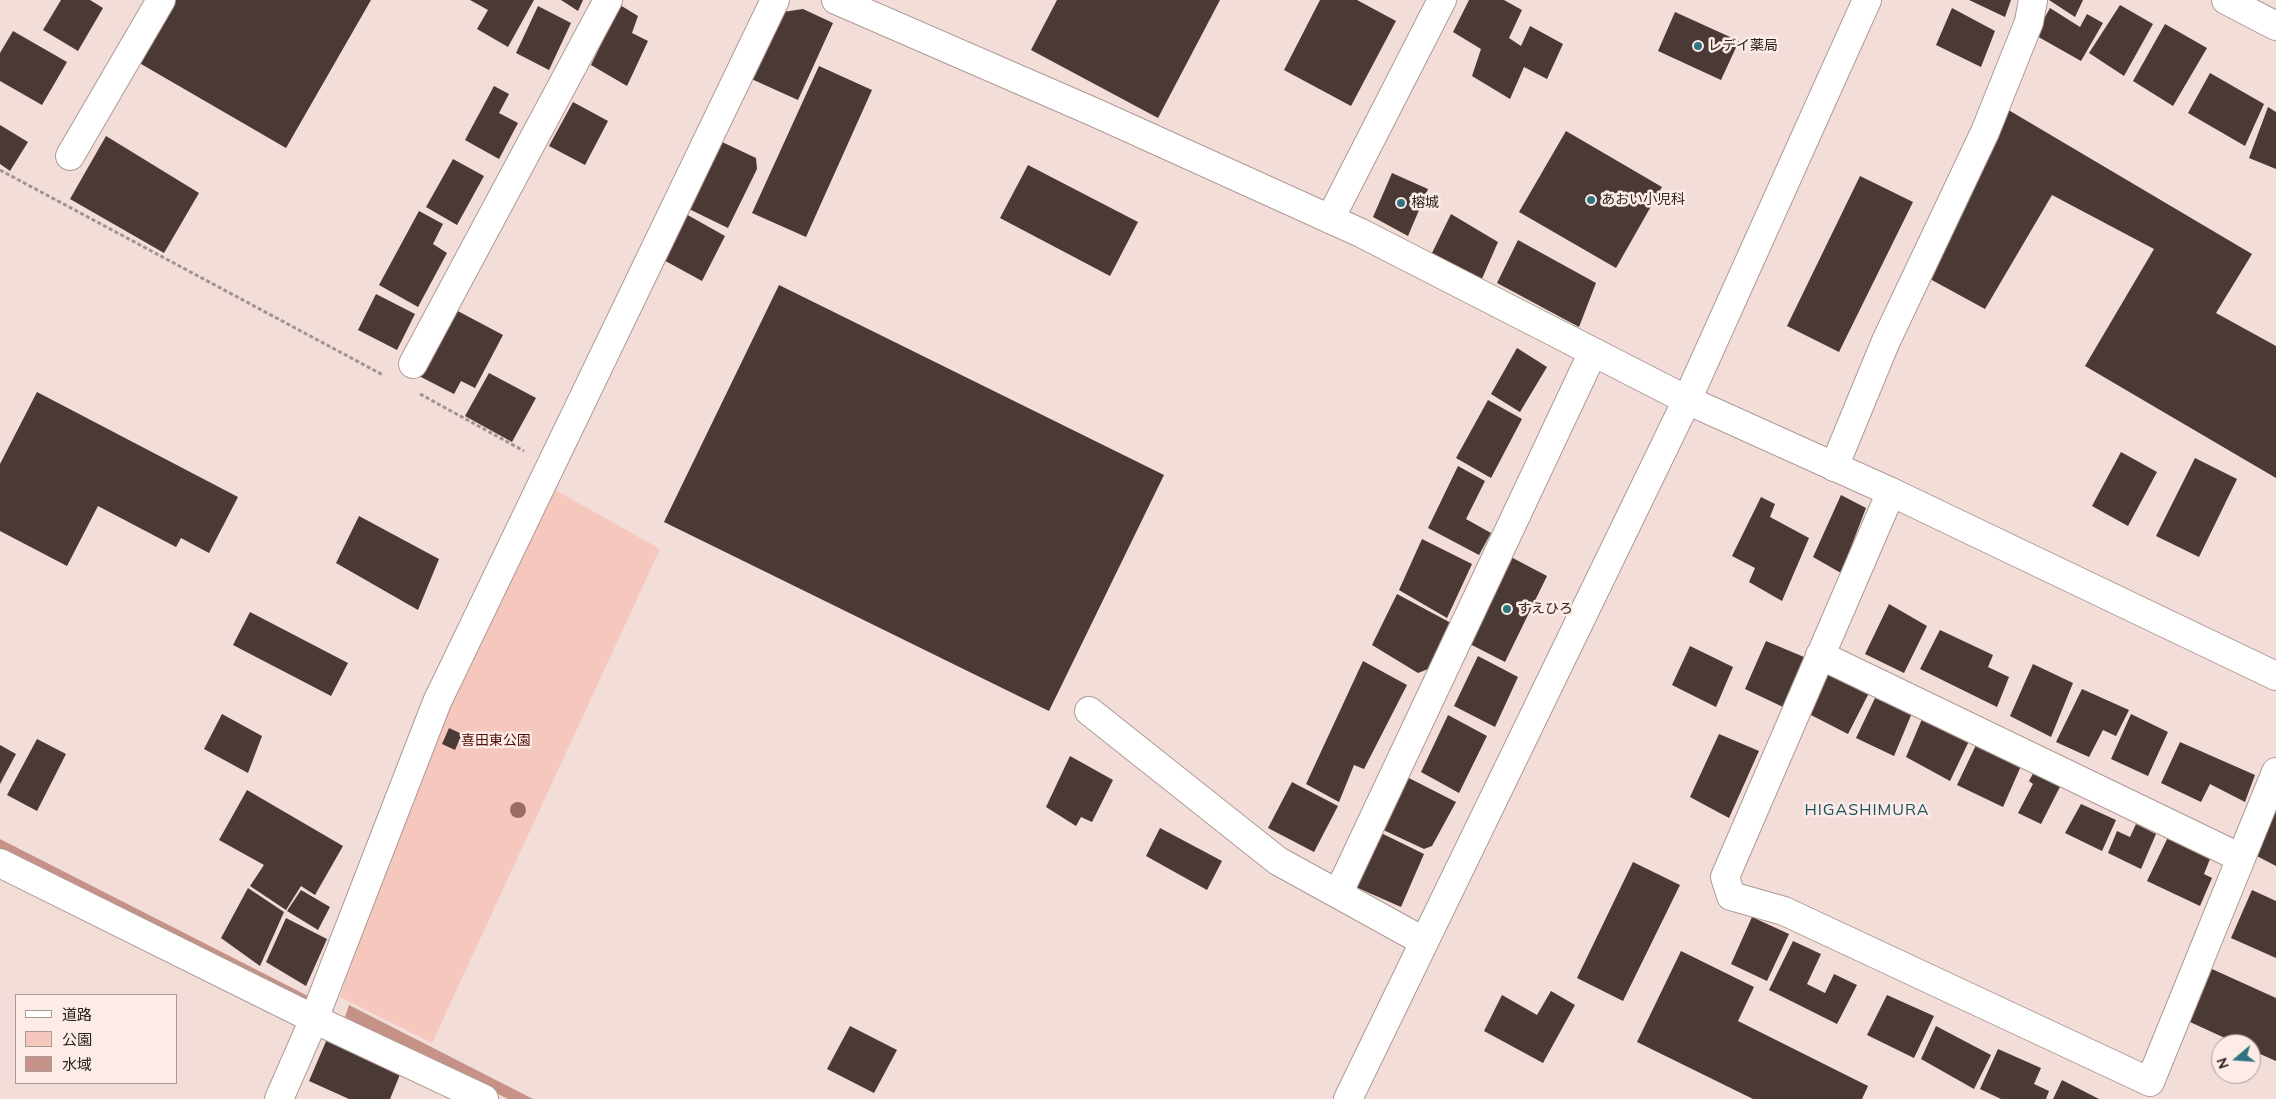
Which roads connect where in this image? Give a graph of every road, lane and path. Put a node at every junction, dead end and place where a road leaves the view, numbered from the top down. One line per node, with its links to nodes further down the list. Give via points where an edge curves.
1 (161, 0): 10 (street)
2 (608, 0): 14 (street)
3 (775, 0): 18 (street)
4 (836, 0): 12 (street)
5 (1442, 0): 12 (street)
6 (1867, 0): 17 (street)
7 (2033, 0): 19 (street, via 2029,22 1985,132 1886,341)
8 (2226, 0): 9 (street)
9 (2276, 26)
10 (70, 156)
11 (0, 170): 15 (path)
12 (1330, 219): 13 (street)
13 (1593, 352): 17 (street); 27 (street)
14 (413, 364)
15 (390, 378)
16 (416, 392): 18 (path)
17 (1687, 400): 19 (street); 28 (street)
18 (551, 465): 29 (street, via 437,702)
19 (1834, 466): 20 (street)
20 (1891, 492): 21 (street); 22 (street)
21 (1820, 655): 25 (street); 30 (street, via 1724,877 1731,896 1784,911)
22 (2276, 676)
23 (1089, 710): 27 (street, via 1278,861)
24 (2275, 776): 25 (street)
25 (2241, 858): 30 (street)
26 (0, 863): 29 (street)
27 (1338, 894): 28 (street)
28 (1423, 941): 33 (street)
29 (314, 1019): 31 (street); 32 (street)
30 (2147, 1090)
31 (279, 1099)
32 (484, 1099)
33 (1348, 1099)

